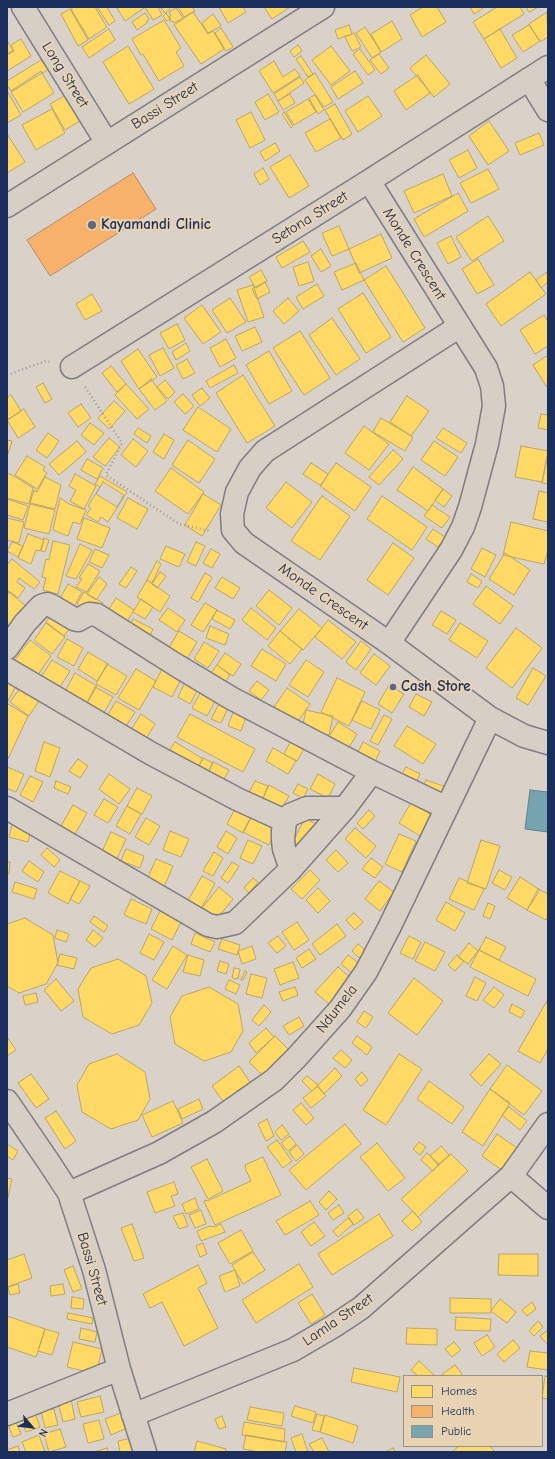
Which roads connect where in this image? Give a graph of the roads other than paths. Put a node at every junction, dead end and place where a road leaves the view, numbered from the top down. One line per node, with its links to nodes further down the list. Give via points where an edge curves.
1 (23, 7): 6 (street, Long Street)
2 (323, 7): 6 (street, Bassi Street)
3 (548, 67): 4 (street, Setona Street)
4 (529, 79): 5 (street); 7 (street, Setona Street)
5 (548, 110)
6 (107, 143): 8 (street, Bassi Street)
7 (369, 181): 9 (street, Monde Crescent); 10 (street, Setona Street)
8 (7, 206)
9 (460, 326): 11 (street, Monde Crescent, via 486,368 492,386 494,406 487,444 463,527 451,550); 11 (street, Monde Crescent, via 265,451 250,468 237,492 232,514 233,530 244,543)
10 (72, 367)
11 (389, 643): 14 (street)
12 (7, 648): 16 (street, via 41,606 47,604 78,620 93,614 231,698)
13 (7, 669): 20 (street, via 152,754 237,799)
14 (490, 718): 15 (street, via 524,736); 19 (street, Ndumela)
15 (548, 743)
16 (372, 772): 18 (street); 19 (street)
17 (7, 808): 21 (street, via 208,925 217,927 235,923)
18 (345, 808): 20 (street, via 307,808 290,815); 21 (street)
19 (447, 808): 25 (street, Ndumela, via 366,972 340,1009 298,1057 274,1080 214,1122 158,1153)
20 (284, 831): 21 (street)
21 (291, 869)
22 (7, 1102): 25 (street, Bassi Street)
23 (548, 1124): 24 (street, Lamla Street)
24 (511, 1176): 26 (street); 29 (street, Lamla Street, via 361,1308 334,1326 293,1350)
25 (69, 1193): 27 (street, Bassi Street, via 94,1270)
26 (548, 1208)
27 (119, 1369): 28 (street); 29 (street, Bassi Street)
28 (7, 1414)
29 (133, 1415): 30 (street, Bassi Street)
30 (145, 1452)

